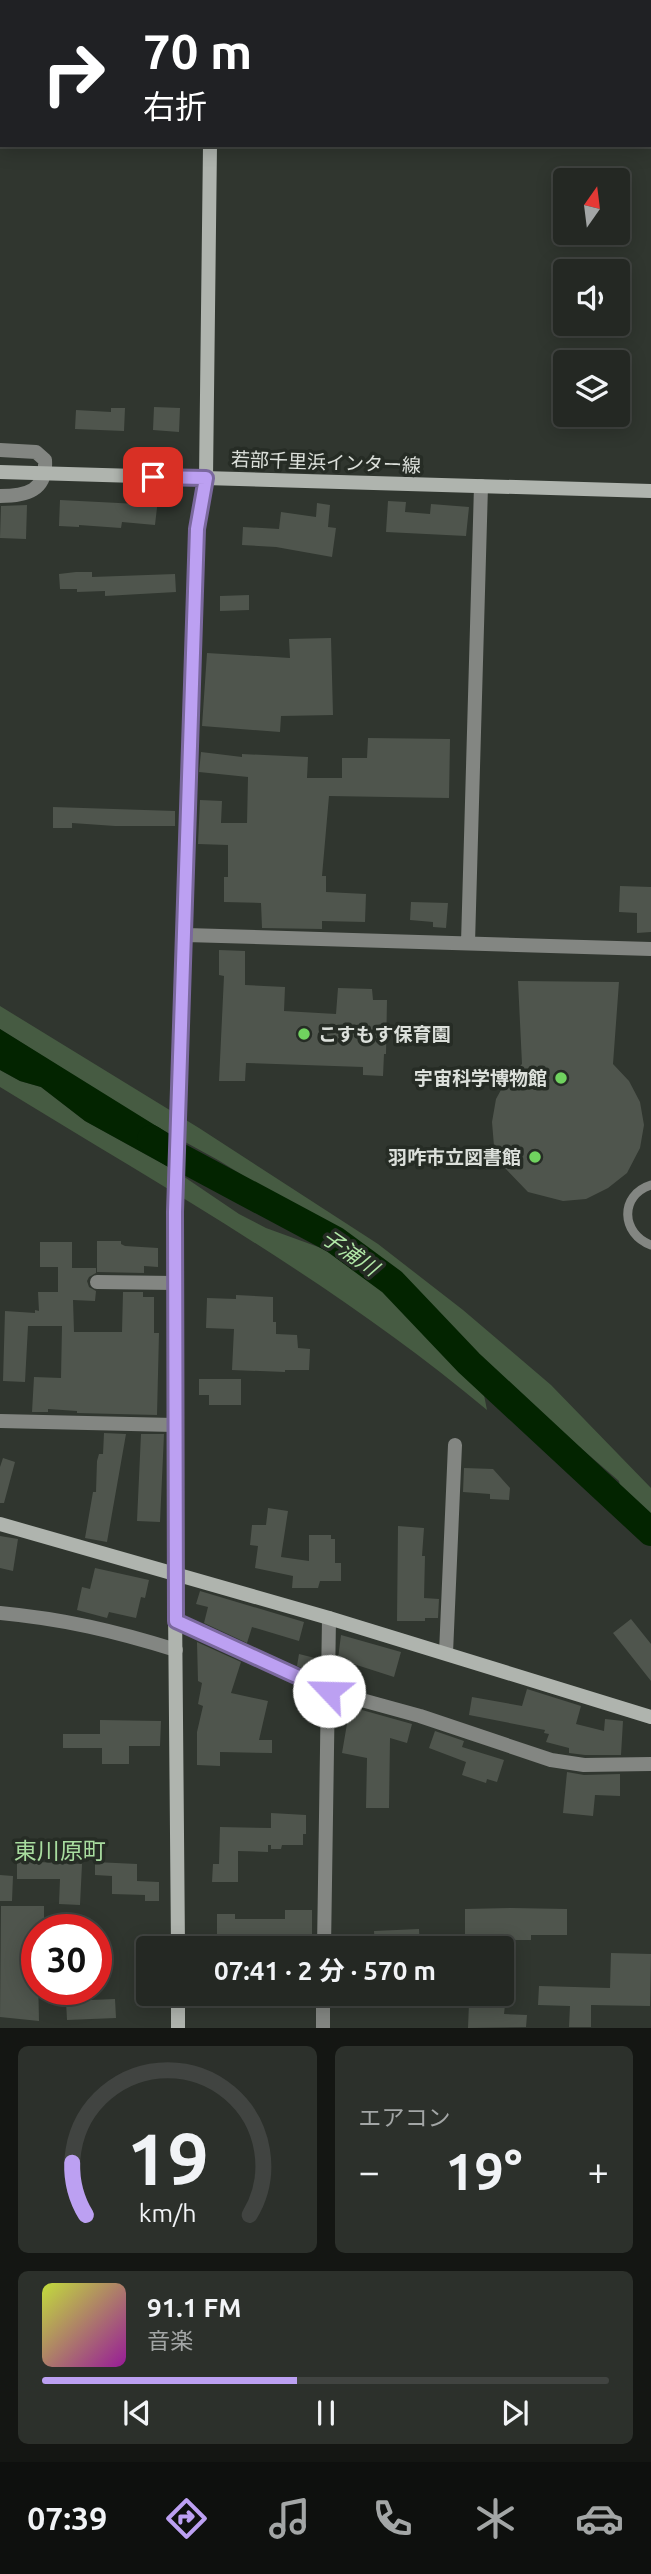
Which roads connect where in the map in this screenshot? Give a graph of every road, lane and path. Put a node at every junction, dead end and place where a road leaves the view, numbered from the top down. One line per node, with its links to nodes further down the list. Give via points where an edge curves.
1 (210, 147): 5 (street)
2 (0, 450): 4 (street, via 36,452 45,460)
3 (0, 472): 4 (street, 若部千里浜インター線)
4 (46, 474): 5 (street, 若部千里浜インター線); 8 (street, via 36,489)
5 (206, 478): 6 (street, 若部千里浜インター線); 9 (street, via 197,529)
6 (481, 486): 7 (street, 若部千里浜インター線); 10 (street)
7 (651, 491)
8 (0, 496)
9 (186, 935): 10 (street); 15 (street)
10 (468, 943): 11 (street)
11 (651, 949)
12 (651, 1185): 13 (lane, via 632,1198 627,1215 632,1232)
13 (651, 1245)
14 (97, 1282): 15 (street)
15 (174, 1283): 17 (street)
16 (0, 1421): 17 (street)
17 (174, 1426): 20 (street)
18 (454, 1445): 25 (street)
19 (0, 1524): 20 (street)
20 (174, 1574): 22 (street); 23 (street)
21 (0, 1613): 24 (street, via 122,1633)
22 (329, 1618): 25 (street); 26 (street)
23 (176, 1621): 24 (street); 26 (street)
24 (176, 1650): 29 (street)
25 (446, 1653): 27 (street)
26 (329, 1691): 28 (street, via 551,1760 584,1765); 30 (street)
27 (651, 1717)
28 (651, 1764)
29 (178, 1936)
30 (324, 1936)
31 (178, 2006): 33 (street)
32 (323, 2006): 34 (street)
33 (178, 2028)
34 (323, 2028)

